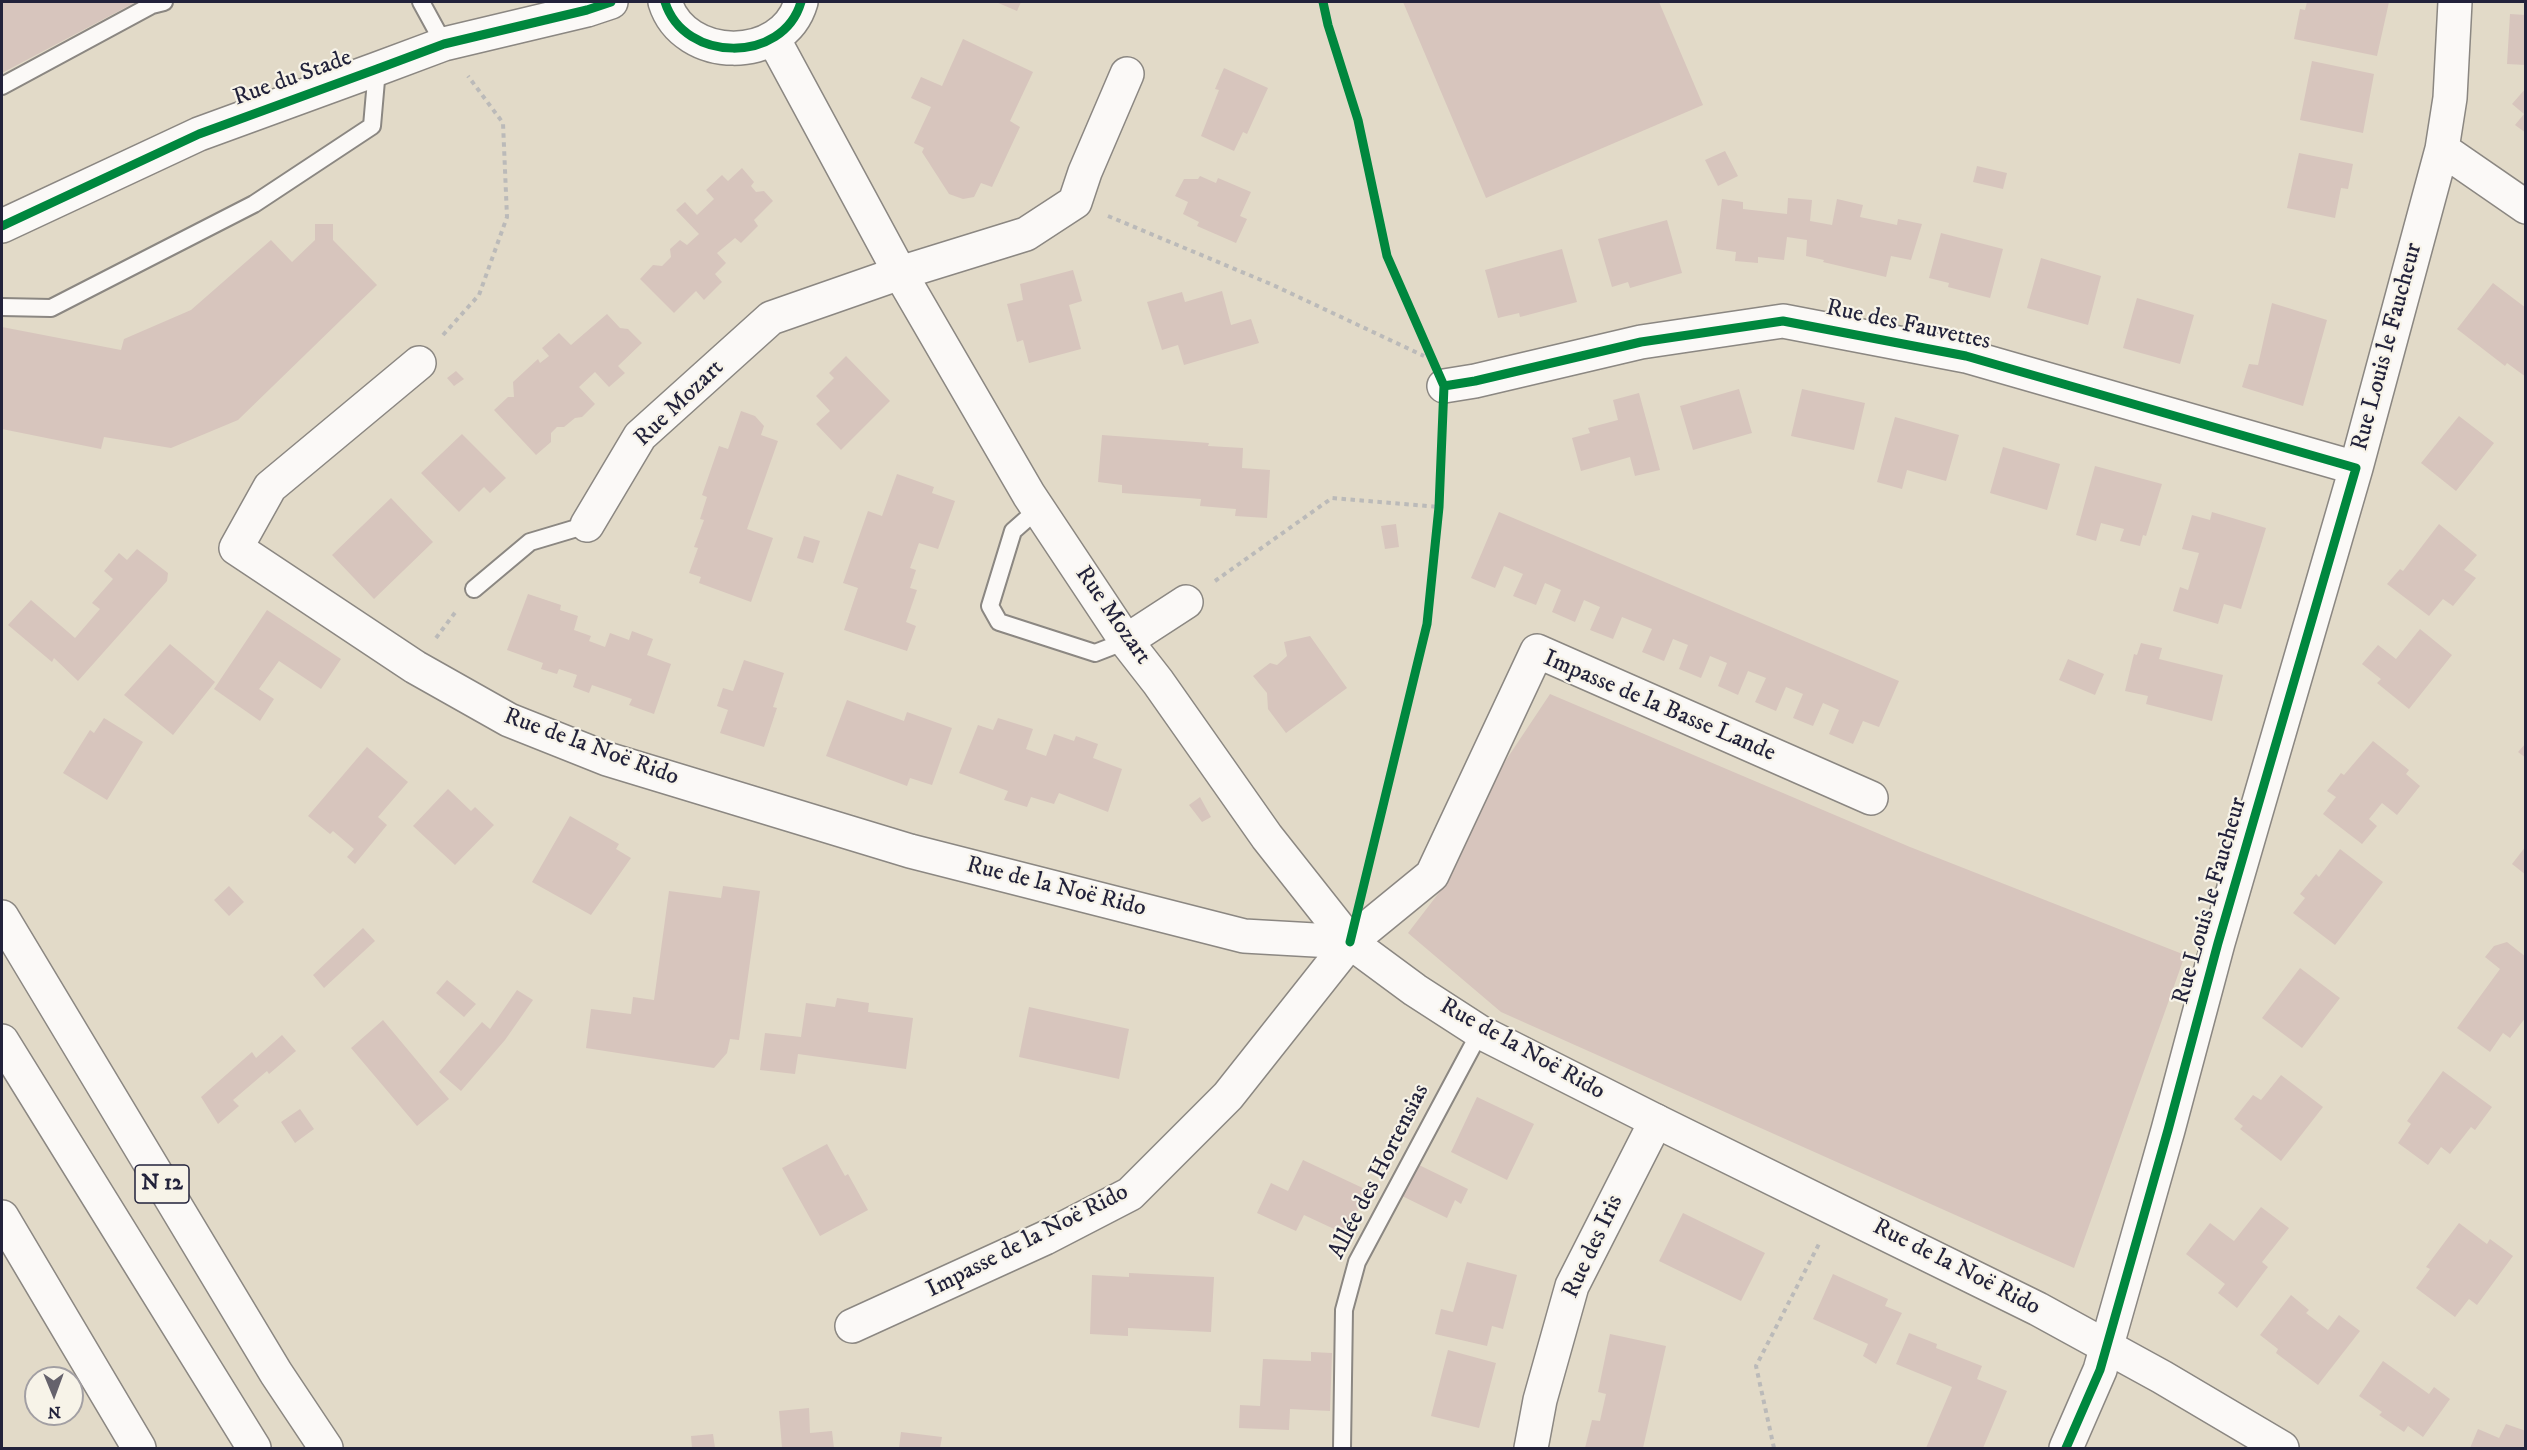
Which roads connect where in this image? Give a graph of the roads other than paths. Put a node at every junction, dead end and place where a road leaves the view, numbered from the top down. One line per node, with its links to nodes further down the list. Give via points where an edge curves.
1 (164, 2): 11 (lane)
2 (421, 2): 8 (lane)
3 (611, 2): 8 (main road, Rue du Stade)
4 (665, 2): 7 (main road, via 683,30 703,44 727,49 751,47)
5 (801, 2): 7 (main road, via 789,24)
6 (2455, 2): 12 (main road, Rue Louis le Faucheur, via 2450,98)
7 (773, 38): 15 (main road, Rue Mozart)
8 (444, 44): 9 (main road, Rue du Stade)
9 (376, 69): 14 (main road, Rue du Stade, via 199,134); 16 (lane, via 372,126 255,204 51,308)
10 (1127, 74): 15 (main road, Rue Mozart, via 1075,202 1026,234)
11 (2, 86)
12 (2442, 149): 13 (main road); 19 (main road, Rue Louis le Faucheur)
13 (2526, 207)
14 (2, 226)
15 (900, 273): 20 (main road, Rue Mozart); 21 (main road, Rue Mozart, via 771,318 640,436)
16 (2, 307)
17 (419, 363): 27 (main road, Rue de la Noë Rido, via 270,487 236,548 416,668 509,720 608,759 910,851 1244,936)
18 (1439, 373): 19 (main road, Rue des Fauvettes, via 1475,381 1641,342 1783,321 1966,356)
19 (2356, 468): 33 (main road, Rue Louis le Faucheur, via 2218,943)
20 (1038, 509): 24 (main road, Rue Mozart); 24 (lane, via 1013,531 990,606 999,622 1095,653)
21 (587, 525): 22 (lane, via 530,542)
22 (474, 589)
23 (1186, 602): 24 (main road)
24 (1126, 641): 27 (main road, Rue Mozart, via 1267,837)
25 (1871, 798): 27 (main road, Impasse de la Basse Lande, via 1537,651 1432,875)
26 (2, 917): 36 (main road, N 12, via 270,1363)
27 (1350, 942): 28 (main road, Rue de la Noë Rido); 32 (main road, Impasse de la Noë Rido, via 1228,1096 1130,1194 1045,1239)
28 (1480, 1032): 30 (main road, Rue de la Noë Rido); 37 (lane, Allée des Hortensias, via 1357,1262 1344,1310)
29 (2, 1041): 35 (main road, N 12)
30 (1656, 1121): 33 (main road, Rue de la Noë Rido); 38 (main road, Rue des Iris, via 1572,1286 1540,1400)
31 (2, 1217): 34 (main road)
32 (852, 1326)
33 (2107, 1346): 39 (main road, Rue Louis le Faucheur); 40 (main road, Rue de la Noë Rido)
34 (139, 1449)
35 (254, 1449)
36 (326, 1449)
37 (1342, 1449)
38 (1531, 1449)
39 (2066, 1449)
40 (2282, 1449)

